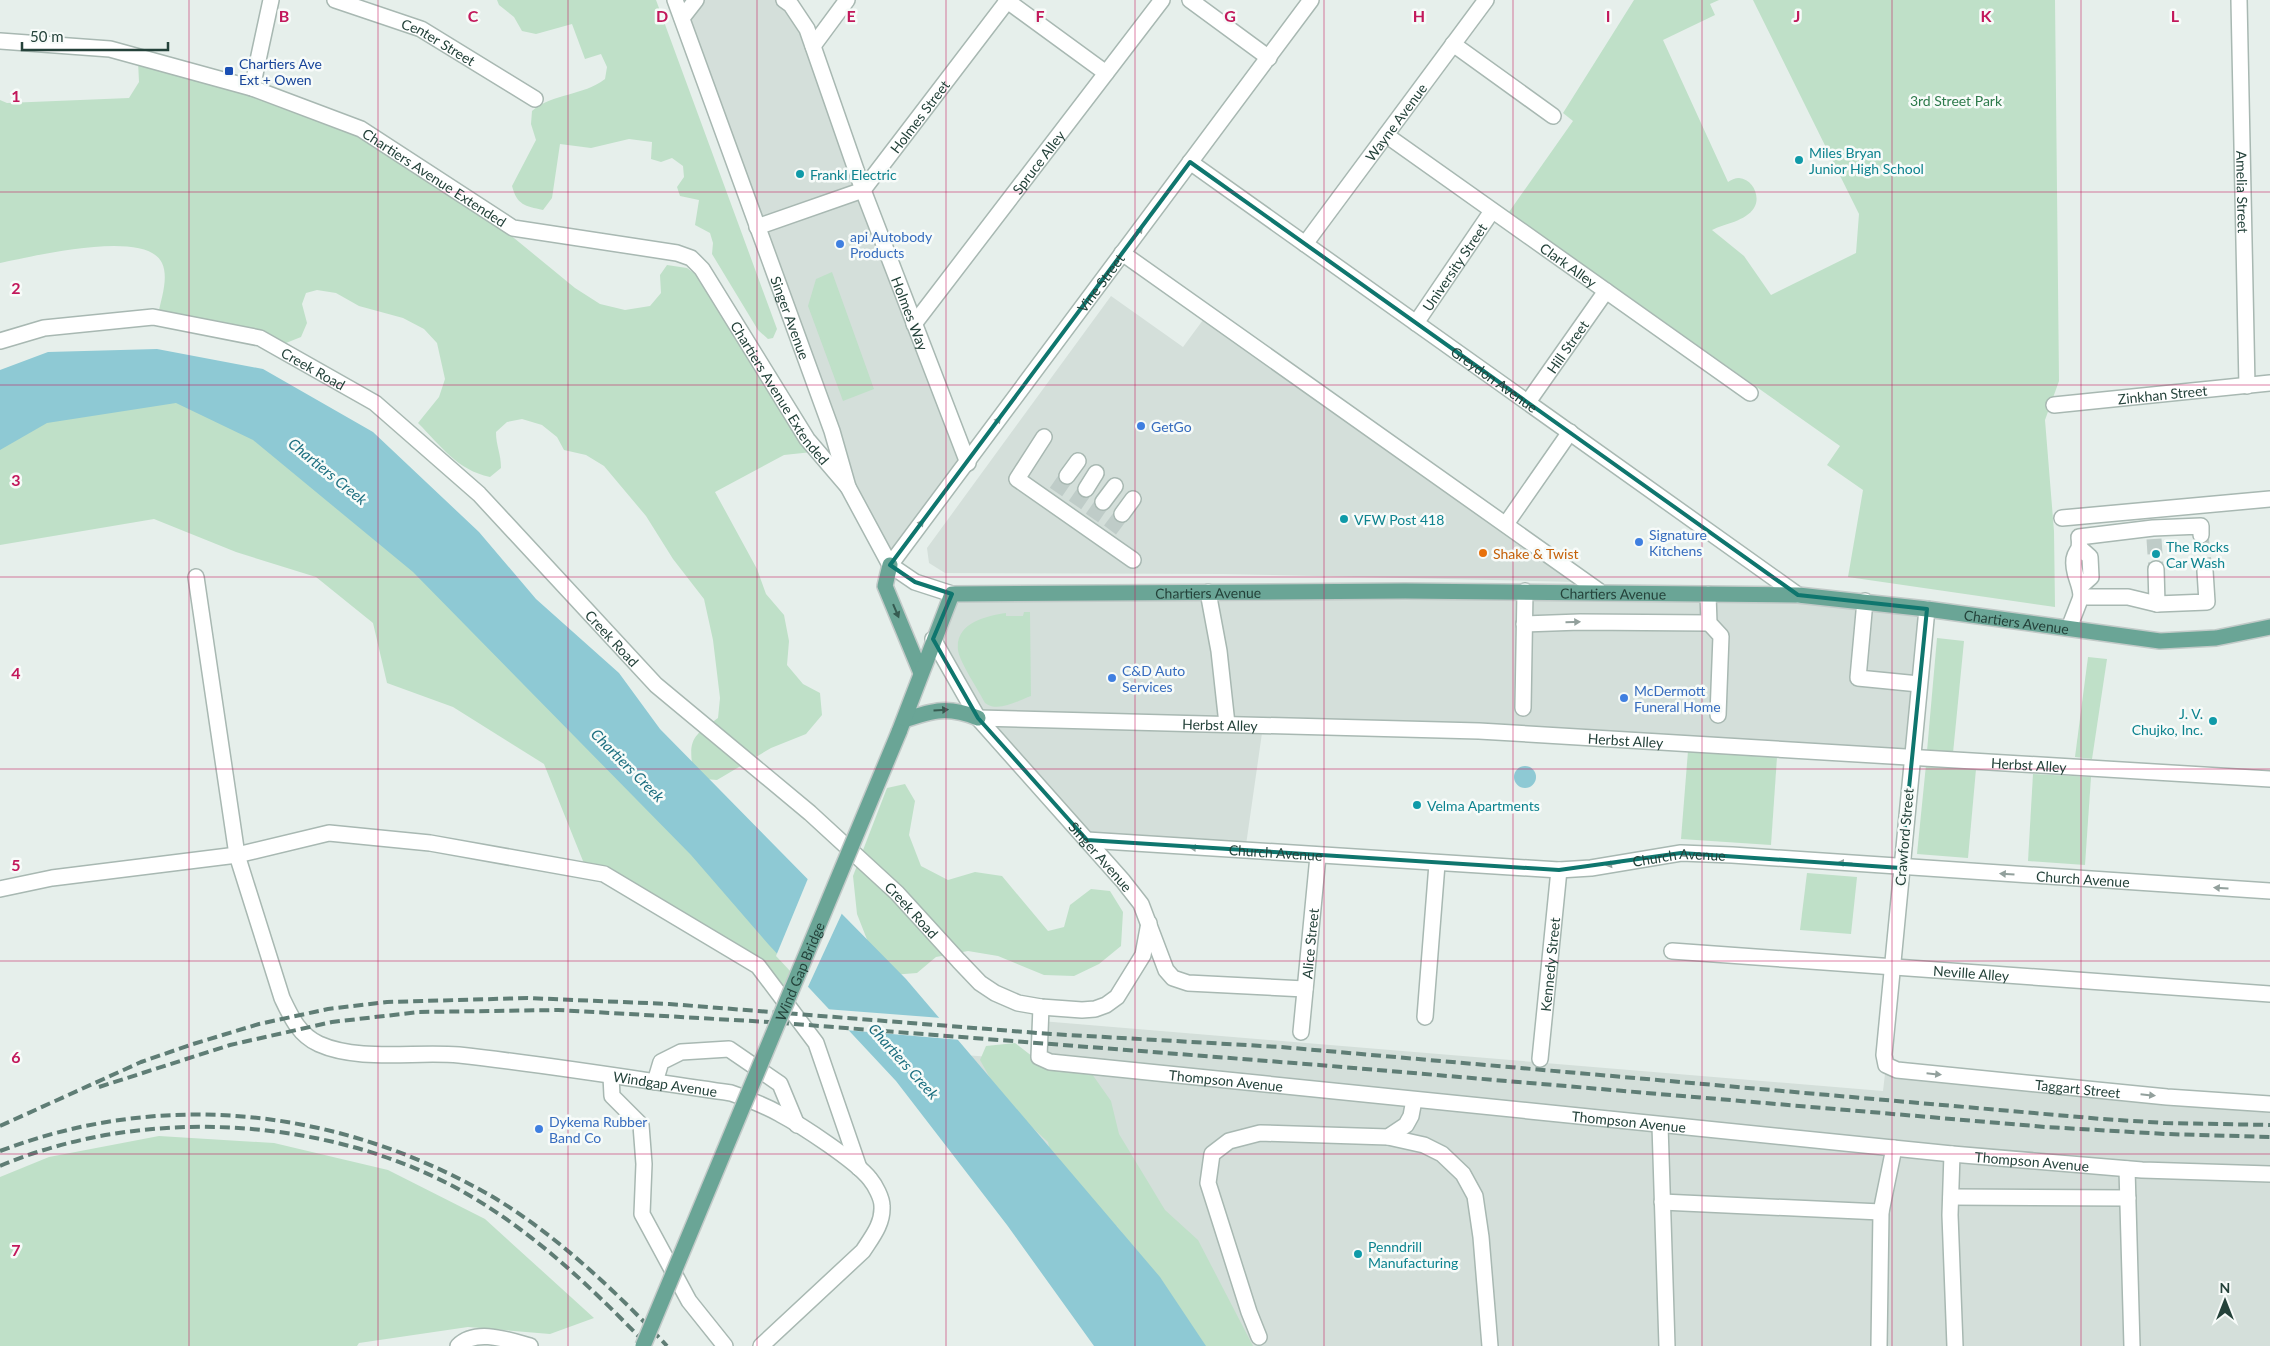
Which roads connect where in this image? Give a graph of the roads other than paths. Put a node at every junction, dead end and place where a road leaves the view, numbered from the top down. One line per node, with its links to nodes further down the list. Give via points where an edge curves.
1 (271, 0): 19 (street)
2 (335, 0): 20 (street, Center Street, via 422,30)
3 (675, 0): 13 (street, Singer Avenue)
4 (696, 0): 13 (street)
5 (784, 0): 16 (street, Holmes Way, via 791,5 807,30)
6 (848, 0): 16 (street)
7 (1007, 0): 18 (street); 24 (street, Holmes Street)
8 (1162, 0): 18 (street, Spruce Alley)
9 (1190, 0): 17 (street)
10 (1311, 0): 17 (street, Vine Street)
11 (1486, 0): 15 (street, Wayne Avenue)
12 (2238, 0): 34 (street, Amelia Street)
13 (682, 18): 26 (street, Singer Avenue)
14 (0, 41): 19 (street, Chartiers Avenue Extended, via 110,49)
15 (1453, 44): 21 (street); 22 (street, Wayne Avenue)
16 (813, 46): 24 (street, Holmes Way)
17 (1269, 58): 23 (street, Vine Street)
18 (1106, 73): 31 (street, Spruce Alley)
19 (252, 88): 45 (street, Chartiers Avenue Extended, via 361,129 512,228 677,253 691,258 702,269 807,439)
20 (535, 98)
21 (1553, 116)
22 (1386, 135): 25 (street, Clark Alley); 27 (street, Wayne Avenue)
23 (1190, 162): 27 (street, Greydon Avenue); 28 (street, Vine Street, one-way to 23)
24 (863, 190): 26 (street); 31 (street, Holmes Way)
25 (1492, 211): 29 (street, Clark Alley); 30 (street, University Street)
26 (757, 228): 45 (street, Singer Avenue, via 832,431)
27 (1306, 244): 30 (street, Greydon Avenue)
28 (1122, 253): 41 (street, Vine Street, one-way to 28); 53 (street)
29 (1606, 291): 35 (street, Clark Alley); 36 (street, Hill Street)
30 (1416, 323): 36 (street, Greydon Avenue)
31 (914, 324): 41 (street, Holmes Way)
32 (0, 342): 98 (street, Creek Road, via 44,328 153,317 260,338 376,403 479,494 656,685 810,813 897,893 980,983 1018,1003)
33 (2270, 384): 34 (street, Zinkhan Street)
34 (2247, 386): 37 (street, Zinkhan Street)
35 (1750, 393)
36 (1528, 402): 38 (street, Greydon Avenue)
37 (2054, 405)
38 (1570, 432): 53 (street); 67 (street, Greydon Avenue)
39 (1044, 437): 56 (street, via 1017,479 1089,522)
40 (1078, 461): 43 (street)
41 (968, 463): 57 (street, Vine Street, one-way to 41)
42 (1096, 473): 46 (street)
43 (1067, 476)
44 (1115, 486): 49 (street)
45 (848, 487): 57 (street, Singer Avenue)
46 (1086, 489)
47 (1133, 499): 51 (street)
48 (2270, 499): 50 (street)
49 (1104, 502)
50 (2152, 510): 52 (street); 54 (street)
51 (1122, 514)
52 (2062, 518)
53 (1506, 524): 62 (street)
54 (2153, 534): 55 (street, via 2201,526); 63 (street, via 2080,537 2080,548 2074,558 2075,578)
55 (2201, 535)
56 (1133, 560)
57 (890, 565): 65 (street, Singer Avenue, via 915,582); 76 (main road, one-way to 76, via 885,586)
58 (2156, 569): 69 (street)
59 (2205, 571): 69 (street, via 2207,602)
60 (196, 577): 86 (street, Windgap Avenue)
61 (1525, 591): 62 (main road, Chartiers Avenue); 64 (main road, Chartiers Avenue); 72 (street)
62 (1600, 591): 66 (main road, Chartiers Avenue)
63 (2081, 591): 69 (street); 74 (street)
64 (1208, 592): 65 (main road, Chartiers Avenue); 81 (street)
65 (952, 594): 75 (main road, Wind Gap Bridge)
66 (1708, 594): 67 (main road, Chartiers Avenue); 71 (street)
67 (1798, 595): 68 (main road, Chartiers Avenue)
68 (1865, 601): 70 (main road, Chartiers Avenue); 77 (street, via 1858,678)
69 (2157, 604)
70 (1926, 609): 74 (main road, Chartiers Avenue); 77 (street, Crawford Street)
71 (1709, 623): 72 (street, one-way to 71); 79 (street, via 1721,636)
72 (1524, 624): 78 (street)
73 (2270, 626): 74 (main road, Chartiers Avenue, via 2216,638 2160,641)
74 (2069, 628)
75 (933, 639): 76 (main road, Wind Gap Bridge); 80 (street, Singer Avenue)
76 (921, 673): 82 (main road, Wind Gap Bridge)
77 (1919, 684): 83 (street, Crawford Street)
78 (1523, 708)
79 (1718, 715)
80 (978, 718): 81 (street, Herbst Alley); 82 (main road, one-way to 80, via 932,710 962,711); 85 (street, Singer Avenue)
81 (1227, 724): 83 (street, Herbst Alley, via 1479,731)
82 (902, 726): 122 (main road, Wind Gap Bridge, bridge)
83 (1912, 758): 84 (street, Herbst Alley); 89 (street, Crawford Street)
84 (2270, 779)
85 (1087, 840): 87 (street, Church Avenue, one-way to 85); 93 (street, Singer Avenue, via 1123,881)
86 (237, 855): 91 (street, via 52,878); 103 (street, Windgap Avenue, via 291,1017 308,1038 342,1051 457,1055); 113 (street, via 329,833 430,843 604,874 758,966 816,1043)
87 (1318, 856): 88 (street, Church Avenue); 96 (street, Alice Street)
88 (1437, 864): 90 (street, Church Avenue); 99 (street)
89 (1901, 868): 90 (street, Church Avenue, one-way to 90, via 1681,853); 92 (street, Church Avenue, one-way to 89); 95 (street, Crawford Street)
90 (1559, 870): 101 (street, Kennedy Street)
91 (0, 889)
92 (2270, 891)
93 (1149, 923): 96 (street, Singer Avenue, via 1166,970 1173,978 1188,983); 98 (street, Creek Road, via 1143,955 1117,997 1094,1009)
94 (1672, 951): 95 (street, Neville Alley)
95 (1892, 968): 97 (street, Neville Alley); 102 (street, Crawford Street, via 1884,1055)
96 (1306, 989): 100 (street, Alice Street)
97 (2270, 994)
98 (1041, 1007): 105 (street, Thompson Avenue, via 1039,1057 1044,1060)
99 (1425, 1017)
100 (1301, 1032)
101 (1540, 1059)
102 (1886, 1065): 106 (street, Taggart Street, one-way to 106, via 1897,1070)
103 (611, 1076): 104 (street, Windgap Avenue); 123 (street, via 612,1096 641,1125 644,1164 642,1214 689,1302)
104 (655, 1082): 107 (street, Windgap Avenue, via 731,1093 782,1114); 107 (street, via 661,1062 681,1052 729,1049 780,1084)
105 (1414, 1100): 108 (street, Thompson Avenue); 109 (street, via 1406,1125)
106 (2270, 1104)
107 (796, 1125): 113 (street, Windgap Avenue)
108 (1660, 1125): 110 (street, Thompson Avenue); 117 (street)
109 (1388, 1137): 119 (street, via 1260,1134 1229,1141 1212,1154 1208,1183); 125 (street, via 1424,1145 1442,1154 1463,1174 1475,1196)
110 (1894, 1148): 111 (street, Thompson Avenue); 118 (street)
111 (1952, 1154): 112 (street, Thompson Avenue); 115 (street)
112 (2127, 1169): 114 (street, Thompson Avenue); 116 (street)
113 (860, 1170): 124 (street, Windgap Avenue, via 869,1178 882,1204 882,1219 876,1232 863,1251)
114 (2270, 1174)
115 (1951, 1197): 116 (street); 128 (street)
116 (2128, 1198): 129 (street)
117 (1662, 1202): 118 (street); 126 (street)
118 (1880, 1212): 127 (street)
119 (1260, 1337)
120 (461, 1343): 121 (street, via 477,1336)
121 (530, 1346)
122 (643, 1346)
123 (725, 1346)
124 (762, 1346)
125 (1490, 1346)
126 (1667, 1346)
127 (1879, 1346)
128 (1956, 1346)
129 (2132, 1346)

